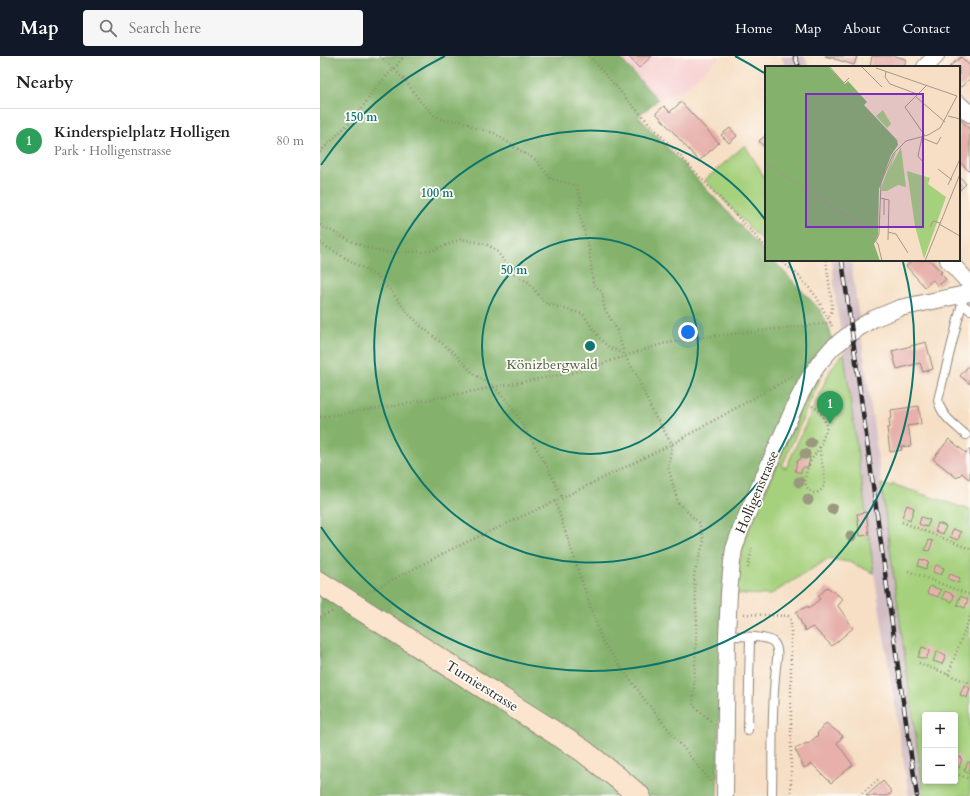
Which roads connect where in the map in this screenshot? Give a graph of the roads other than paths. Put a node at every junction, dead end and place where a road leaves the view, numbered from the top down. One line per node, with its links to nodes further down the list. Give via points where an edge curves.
1 (960, 105): 2 (street)
2 (970, 114)
3 (949, 261): 4 (street)
4 (967, 294): 5 (lane); 6 (lane, via 938,400 943,413); 8 (street, Holligenstrasse, via 885,313 841,340 815,369 797,401 734,549)
5 (970, 310)
6 (966, 434)
7 (320, 583): 11 (main road, Turnierstrasse, via 582,750)
8 (727, 636): 9 (lane); 12 (street, Holligenstrasse)
9 (750, 637): 10 (lane); 13 (lane, via 765,638 777,647 773,684)
10 (748, 730)
11 (639, 796)
12 (725, 796)
13 (772, 796)

